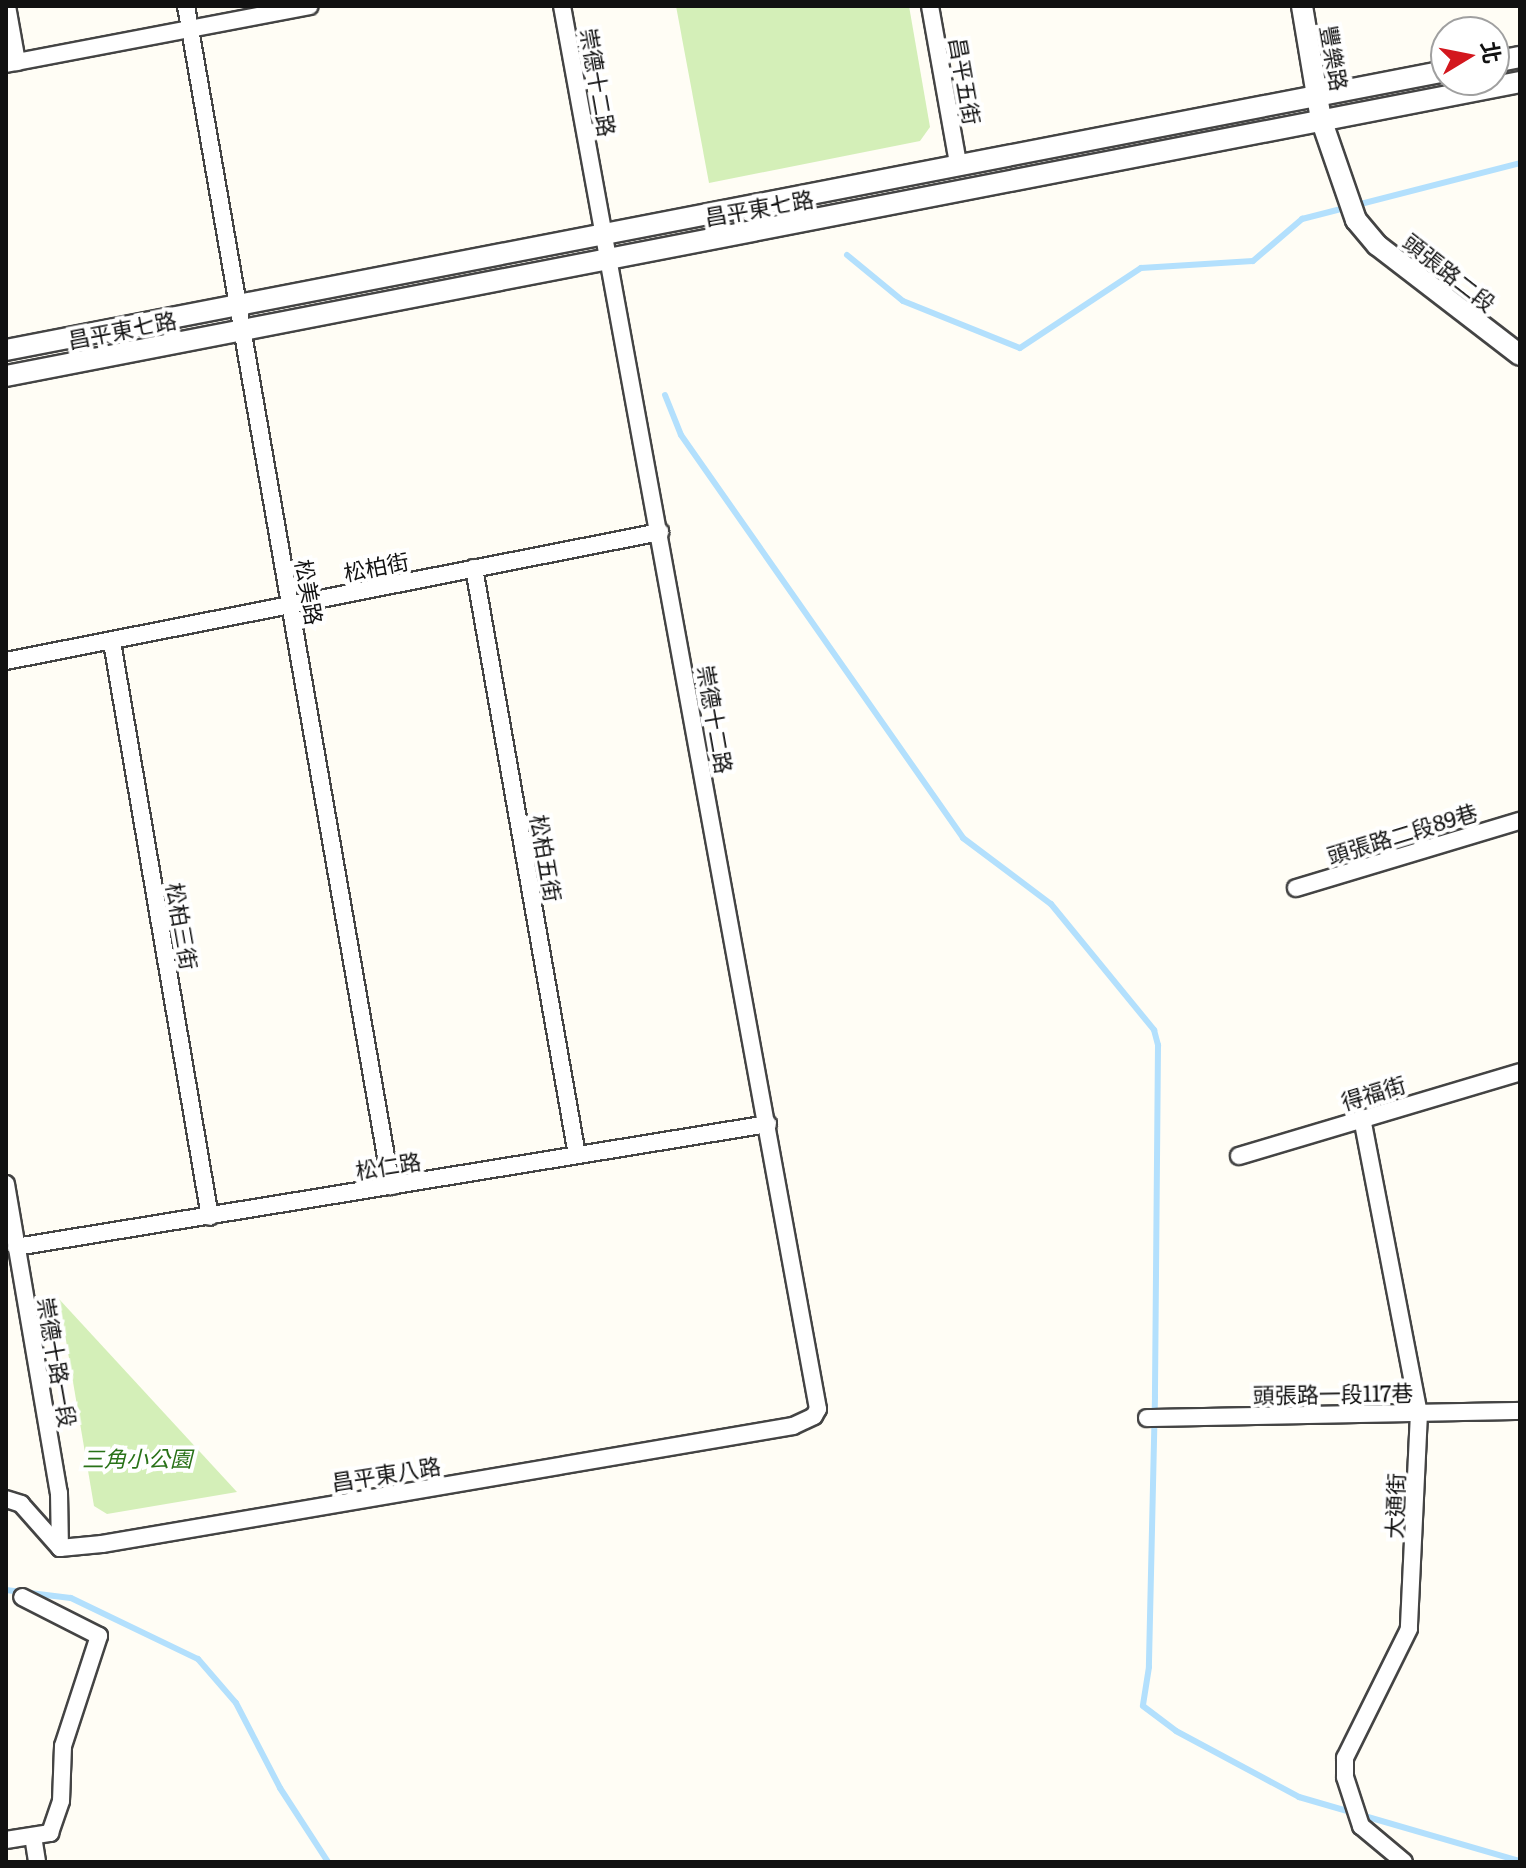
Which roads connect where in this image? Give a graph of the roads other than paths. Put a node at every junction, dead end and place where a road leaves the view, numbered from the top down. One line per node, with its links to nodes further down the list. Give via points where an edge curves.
1 (7, 6): 8 (street)
2 (186, 6): 7 (street, 松美路)
3 (309, 6): 7 (street)
4 (562, 6): 14 (street, 崇德十二路)
5 (930, 6): 13 (street, 昌平五街)
6 (1302, 6): 11 (street, 豐樂路)
7 (190, 29): 8 (street); 16 (street, 松美路)
8 (11, 63)
9 (1430, 74): 11 (street, 昌平東七路)
10 (1520, 82): 12 (street, 昌平東七路)
11 (1318, 95): 12 (street, 豐樂路); 13 (street, 昌平東七路)
12 (1321, 119): 15 (street, 昌平東七路, via 880,210); 19 (street, 頭張路二段, via 1356,220 1377,245)
13 (958, 163): 14 (street, 昌平東七路)
14 (603, 231): 15 (street, 崇德十二路); 16 (street, 昌平東七路)
15 (608, 259): 17 (street, 昌平東七路); 21 (street, 崇德十二路)
16 (237, 305): 17 (street, 松美路); 18 (street, 昌平東七路)
17 (241, 329): 20 (street, 昌平東七路); 23 (street, 松美路)
18 (6, 350)
19 (1520, 355)
20 (6, 376)
21 (660, 532): 22 (street, 松柏街); 30 (street, 崇德十二路)
22 (474, 568): 23 (street, 松柏街); 31 (street, 松柏五街)
23 (290, 606): 24 (street, 松柏街); 34 (street, 松美路)
24 (112, 642): 25 (street, 松柏街); 35 (street, 松柏三街)
25 (6, 661)
26 (1520, 821): 27 (street, 頭張路二段89巷)
27 (1296, 888)
28 (1520, 1072): 29 (street, 得福街)
29 (1362, 1118): 32 (street, 得福街); 38 (street, 大通街)
30 (768, 1124): 31 (street, 松仁路); 40 (street, 崇德十二路, via 818,1409)
31 (577, 1155): 34 (street, 松仁路)
32 (1239, 1156)
33 (6, 1184): 36 (street, 崇德十路一段)
34 (391, 1186): 35 (street, 松仁路)
35 (210, 1217): 36 (street, 松仁路)
36 (16, 1247): 42 (street, 崇德十路一段, via 59,1493)
37 (1520, 1411): 38 (street, 頭張路一段117巷)
38 (1419, 1413): 39 (street, 頭張路一段117巷); 47 (street, 大通街, via 1409,1629 1345,1758 1351,1809 1361,1826)
39 (1147, 1418)
40 (793, 1426): 42 (street, 昌平東八路)
41 (6, 1499): 42 (street, via 21,1504)
42 (60, 1548)
43 (22, 1597): 44 (street, via 99,1636 63,1746 61,1801 50,1833)
44 (33, 1836): 45 (street); 46 (street)
45 (6, 1840)
46 (37, 1862)
47 (1404, 1862)

